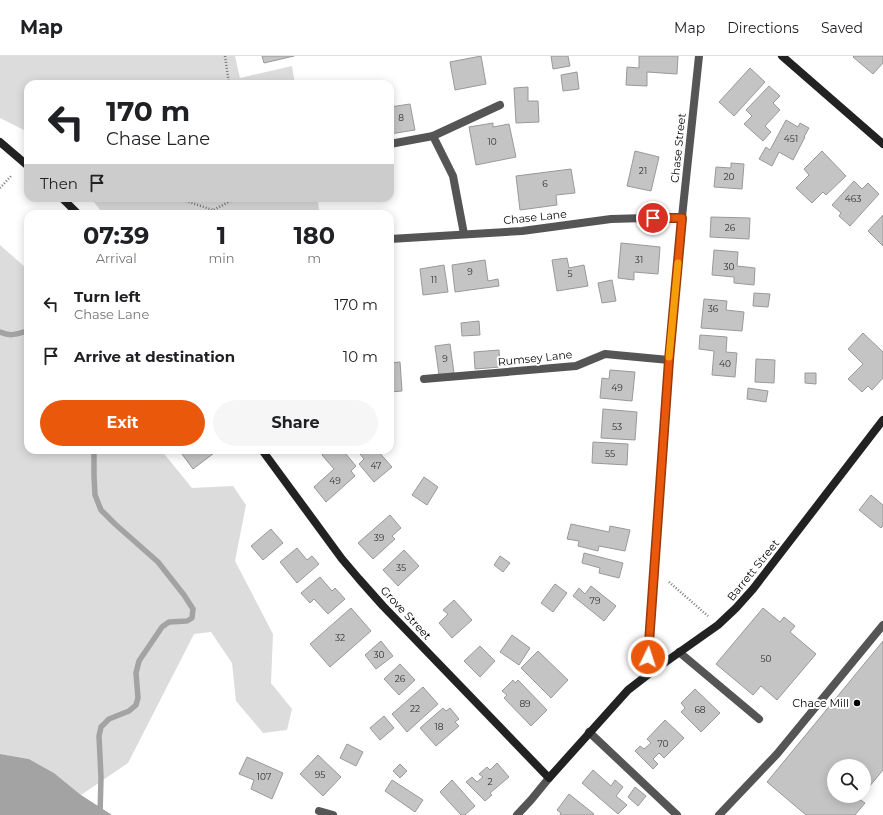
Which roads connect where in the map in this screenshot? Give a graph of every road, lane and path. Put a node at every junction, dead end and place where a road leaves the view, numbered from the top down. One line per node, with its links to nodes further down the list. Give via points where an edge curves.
1 (225, 56): 4 (path)
2 (699, 56): 18 (street, Chase Street)
3 (782, 56): 9 (street)
4 (228, 80)
5 (500, 105): 6 (street)
6 (433, 136): 8 (street); 19 (street, via 452,176)
7 (0, 142): 10 (street)
8 (394, 143)
9 (883, 144)
10 (24, 163)
11 (12, 175): 12 (path)
12 (0, 188)
13 (66, 202): 16 (street)
14 (189, 202): 17 (path)
15 (228, 202): 17 (path)
16 (74, 210)
17 (213, 210)
18 (682, 218): 19 (street, Chase Lane, via 611,219 522,231); 21 (street, Chase Street)
19 (464, 234): 20 (street, Chase Lane)
20 (394, 238)
21 (669, 360): 22 (street, Rumsey Lane, via 605,354 576,366); 29 (street, Chase Street, via 648,657)
22 (424, 379)
23 (883, 420): 28 (street, Barrett Street, via 753,589 718,625)
24 (265, 454): 32 (street, Grove Street, via 359,579)
25 (669, 582): 26 (path)
26 (709, 616)
27 (883, 625): 37 (street, via 777,754)
28 (679, 652): 29 (street, Barrett Street); 30 (street)
29 (650, 673): 31 (street, Barrett Street, via 628,690)
30 (759, 719)
31 (589, 732): 32 (street, Barrett Street); 36 (street)
32 (549, 778): 35 (street)
33 (320, 811): 34 (street)
34 (333, 815)
35 (517, 815)
36 (677, 815)
37 (719, 815)

